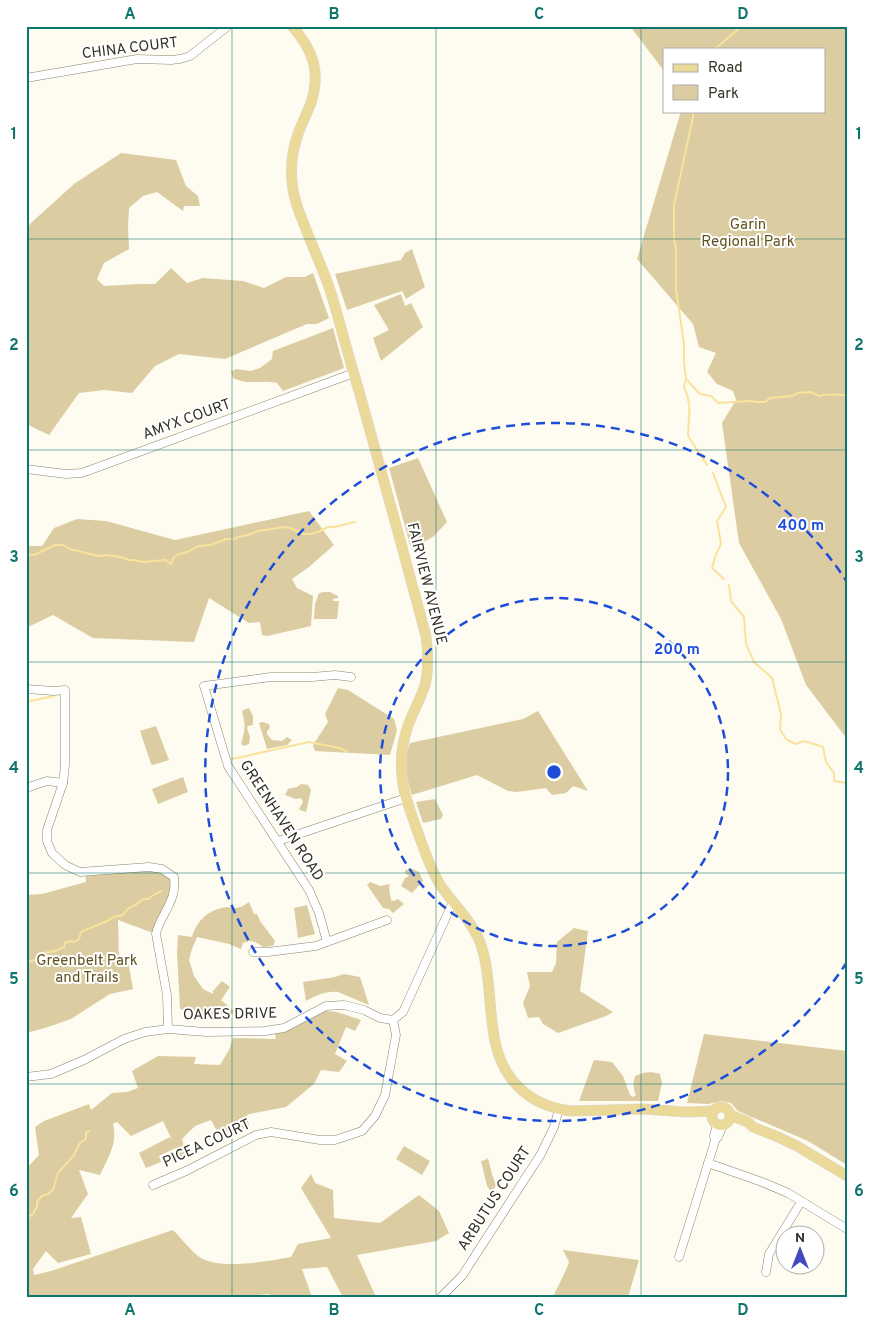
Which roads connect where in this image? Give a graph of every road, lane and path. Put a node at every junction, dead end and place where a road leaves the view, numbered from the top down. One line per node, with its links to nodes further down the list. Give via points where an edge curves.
1 (228, 26): 3 (street, CHINA COURT, via 190,56 180,59 137,59)
2 (292, 26): 4 (main road, FAIRVIEW AVENUE, via 310,51 316,76 311,103 294,152 293,192 330,291)
3 (26, 78)
4 (354, 373): 5 (street, AMYX COURT, via 82,472 66,474); 10 (main road, FAIRVIEW AVENUE, via 428,648 425,683 403,747 402,777)
5 (26, 469)
6 (351, 677): 11 (street, GREENHAVEN ROAD, via 271,677 204,686 228,766)
7 (26, 689): 8 (street, via 65,690)
8 (63, 783): 9 (street, via 47,782); 17 (street, via 47,830 47,841 52,853 65,865 80,872 149,867 162,869 174,877 172,900 156,934 167,995)
9 (26, 788)
10 (406, 798): 11 (street); 12 (main road, FAIRVIEW AVENUE, via 432,868)
11 (278, 842): 14 (street, GREENHAVEN ROAD, via 310,890)
12 (453, 902): 16 (street, via 403,1012); 19 (main road, FAIRVIEW AVENUE, via 476,934 484,954 496,1044 504,1068 530,1097)
13 (387, 920): 14 (street)
14 (327, 942): 15 (street)
15 (253, 952)
16 (393, 1020): 17 (street, OAKES DRIVE, via 344,1005 326,1006 284,1028 266,1031); 23 (street, PICEA COURT, via 396,1035 385,1095 375,1116 362,1131 335,1140 271,1132 256,1135)
17 (168, 1029): 18 (street, OAKES DRIVE, via 124,1039 51,1074)
18 (26, 1077)
19 (559, 1110): 20 (main road, FAIRVIEW AVENUE, via 660,1109); 28 (street, ARBUTUS COURT, via 542,1154 462,1276)
20 (721, 1119): 21 (street); 22 (main road, FAIRVIEW AVENUE, via 778,1137)
21 (708, 1163): 24 (street, via 762,1182); 26 (street)
22 (847, 1176)
23 (153, 1184)
24 (801, 1202): 25 (street); 27 (street, via 768,1254)
25 (847, 1229)
26 (679, 1257)
27 (766, 1272)
28 (442, 1297)

